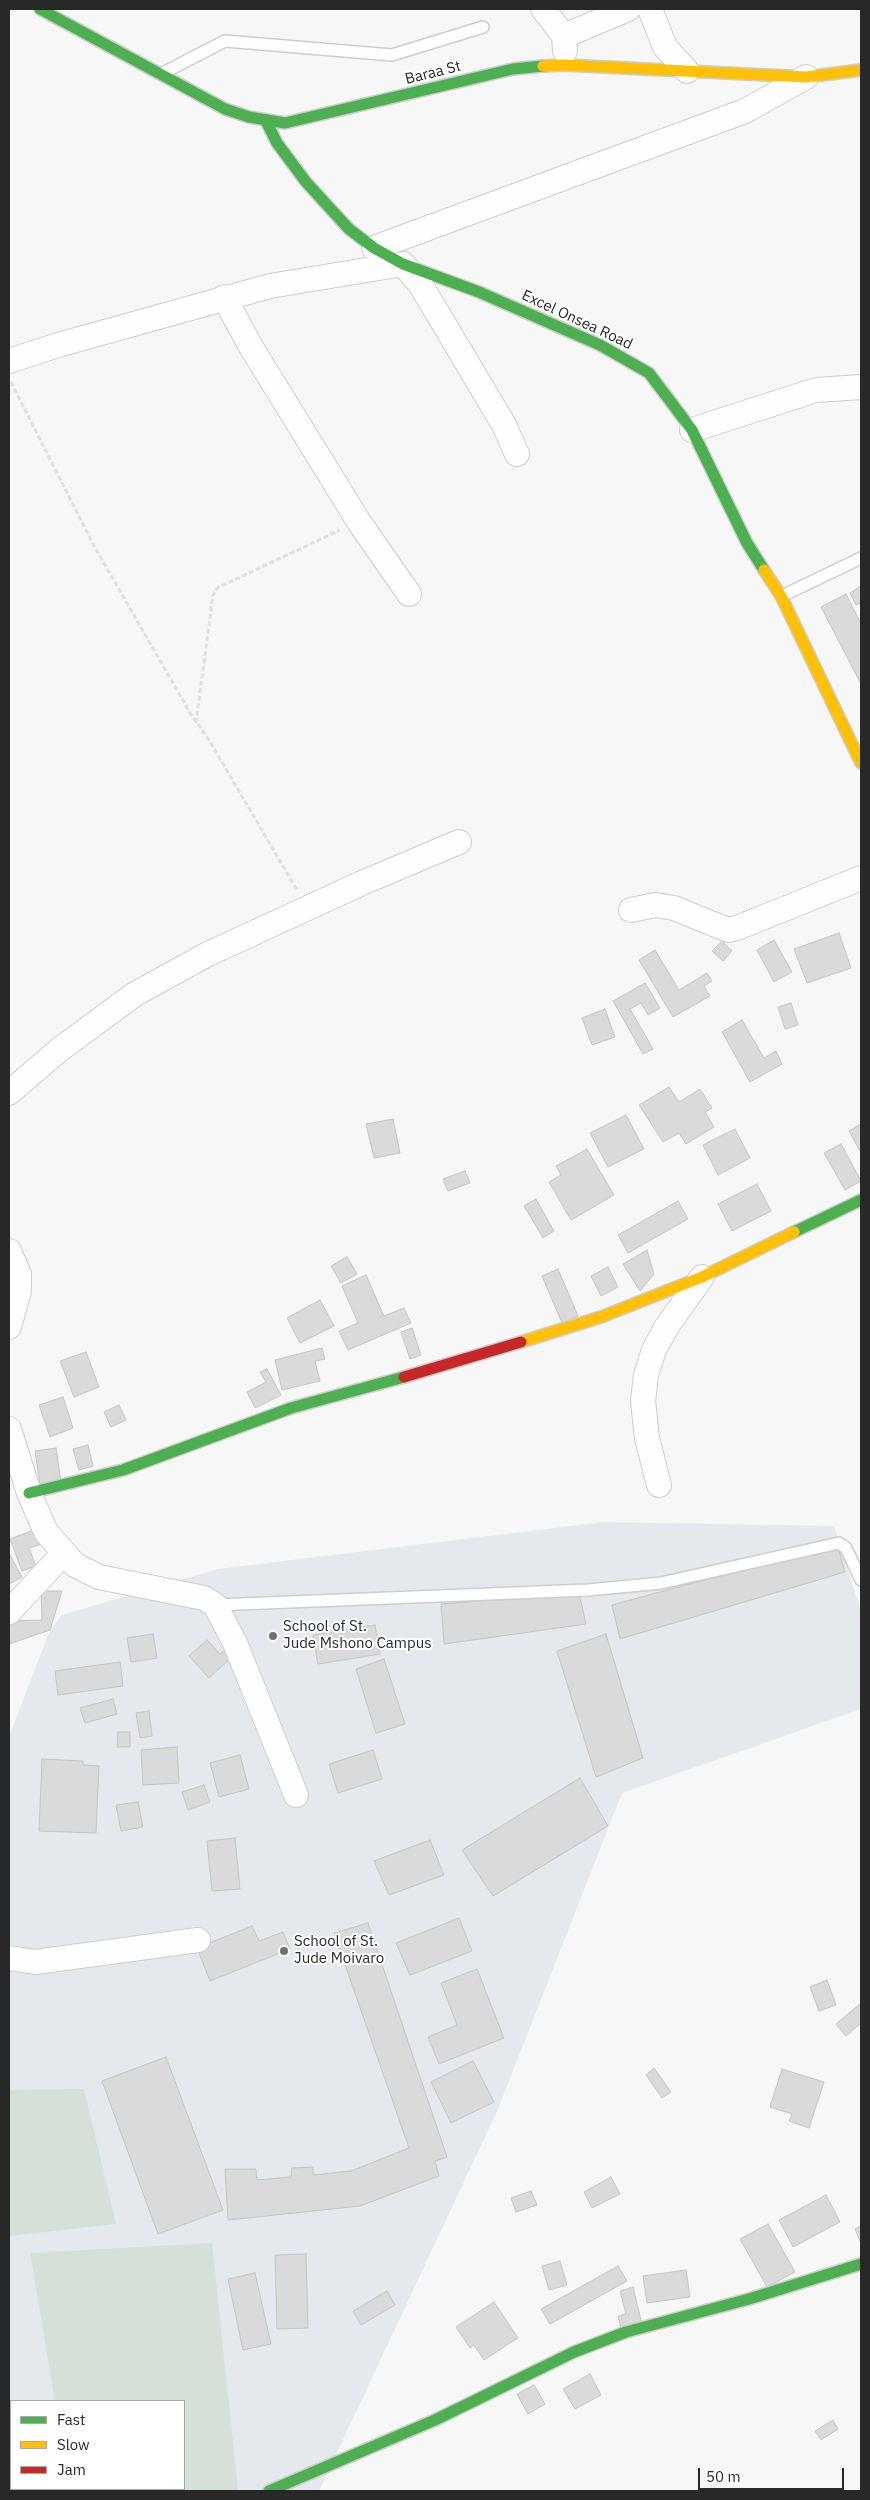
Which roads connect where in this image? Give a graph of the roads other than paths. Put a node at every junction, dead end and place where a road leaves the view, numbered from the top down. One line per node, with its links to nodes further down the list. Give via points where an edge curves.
1 (40, 9): 10 (street, Baraa St)
2 (543, 9): 6 (street)
3 (628, 9): 6 (street)
4 (650, 9): 9 (street, via 664,47)
5 (483, 27): 10 (lane, via 392,55 225,41)
6 (564, 36): 7 (street)
7 (565, 65): 9 (street, Baraa St); 12 (street, Baraa St, via 513,69 306,120)
8 (861, 70): 11 (street, Baraa St)
9 (687, 71): 11 (street, Baraa St)
10 (160, 74): 12 (street, Baraa St, via 225,109)
11 (806, 77): 13 (street, via 745,111)
12 (266, 121): 13 (street, Excel Onsea Road, via 281,149 306,182 349,229)
13 (374, 248): 14 (street, Excel Onsea Road)
14 (403, 264): 15 (street); 18 (street, Excel Onsea Road, via 479,292 600,345 637,365 649,373); 19 (street, via 420,284)
15 (224, 297): 16 (street); 21 (street, via 251,347 359,522)
16 (9, 361)
17 (861, 387): 18 (street, via 816,390)
18 (692, 430): 22 (street, Excel Onsea Road, via 747,543)
19 (518, 454)
20 (861, 558): 22 (lane)
21 (409, 594)
22 (781, 596): 23 (street, Excel Onsea Road)
23 (861, 763)
24 (459, 842): 27 (street, via 208,954 135,994 59,1050)
25 (861, 878): 26 (street, via 728,930 674,908 655,904)
26 (631, 910)
27 (9, 1093)
28 (861, 1200): 30 (street)
29 (9, 1251): 31 (street, via 18,1274 19,1291)
30 (702, 1277): 33 (street, via 667,1326 646,1375 643,1401 647,1438); 34 (street, via 643,1302 552,1333 292,1408 123,1470)
31 (9, 1327)
32 (9, 1429): 34 (street)
33 (658, 1485)
34 (29, 1493): 35 (street, via 46,1532)
35 (63, 1554): 37 (street, via 75,1565 99,1577 204,1598); 38 (street)
36 (861, 1580): 37 (lane, via 846,1548 839,1543 661,1583 588,1590)
37 (215, 1605): 39 (street, via 236,1643)
38 (9, 1612)
39 (296, 1795)
40 (198, 1940): 41 (street, via 35,1962)
41 (9, 1958)
42 (861, 2264): 43 (street, via 626,2332 574,2352 435,2420)
43 (269, 2491)

